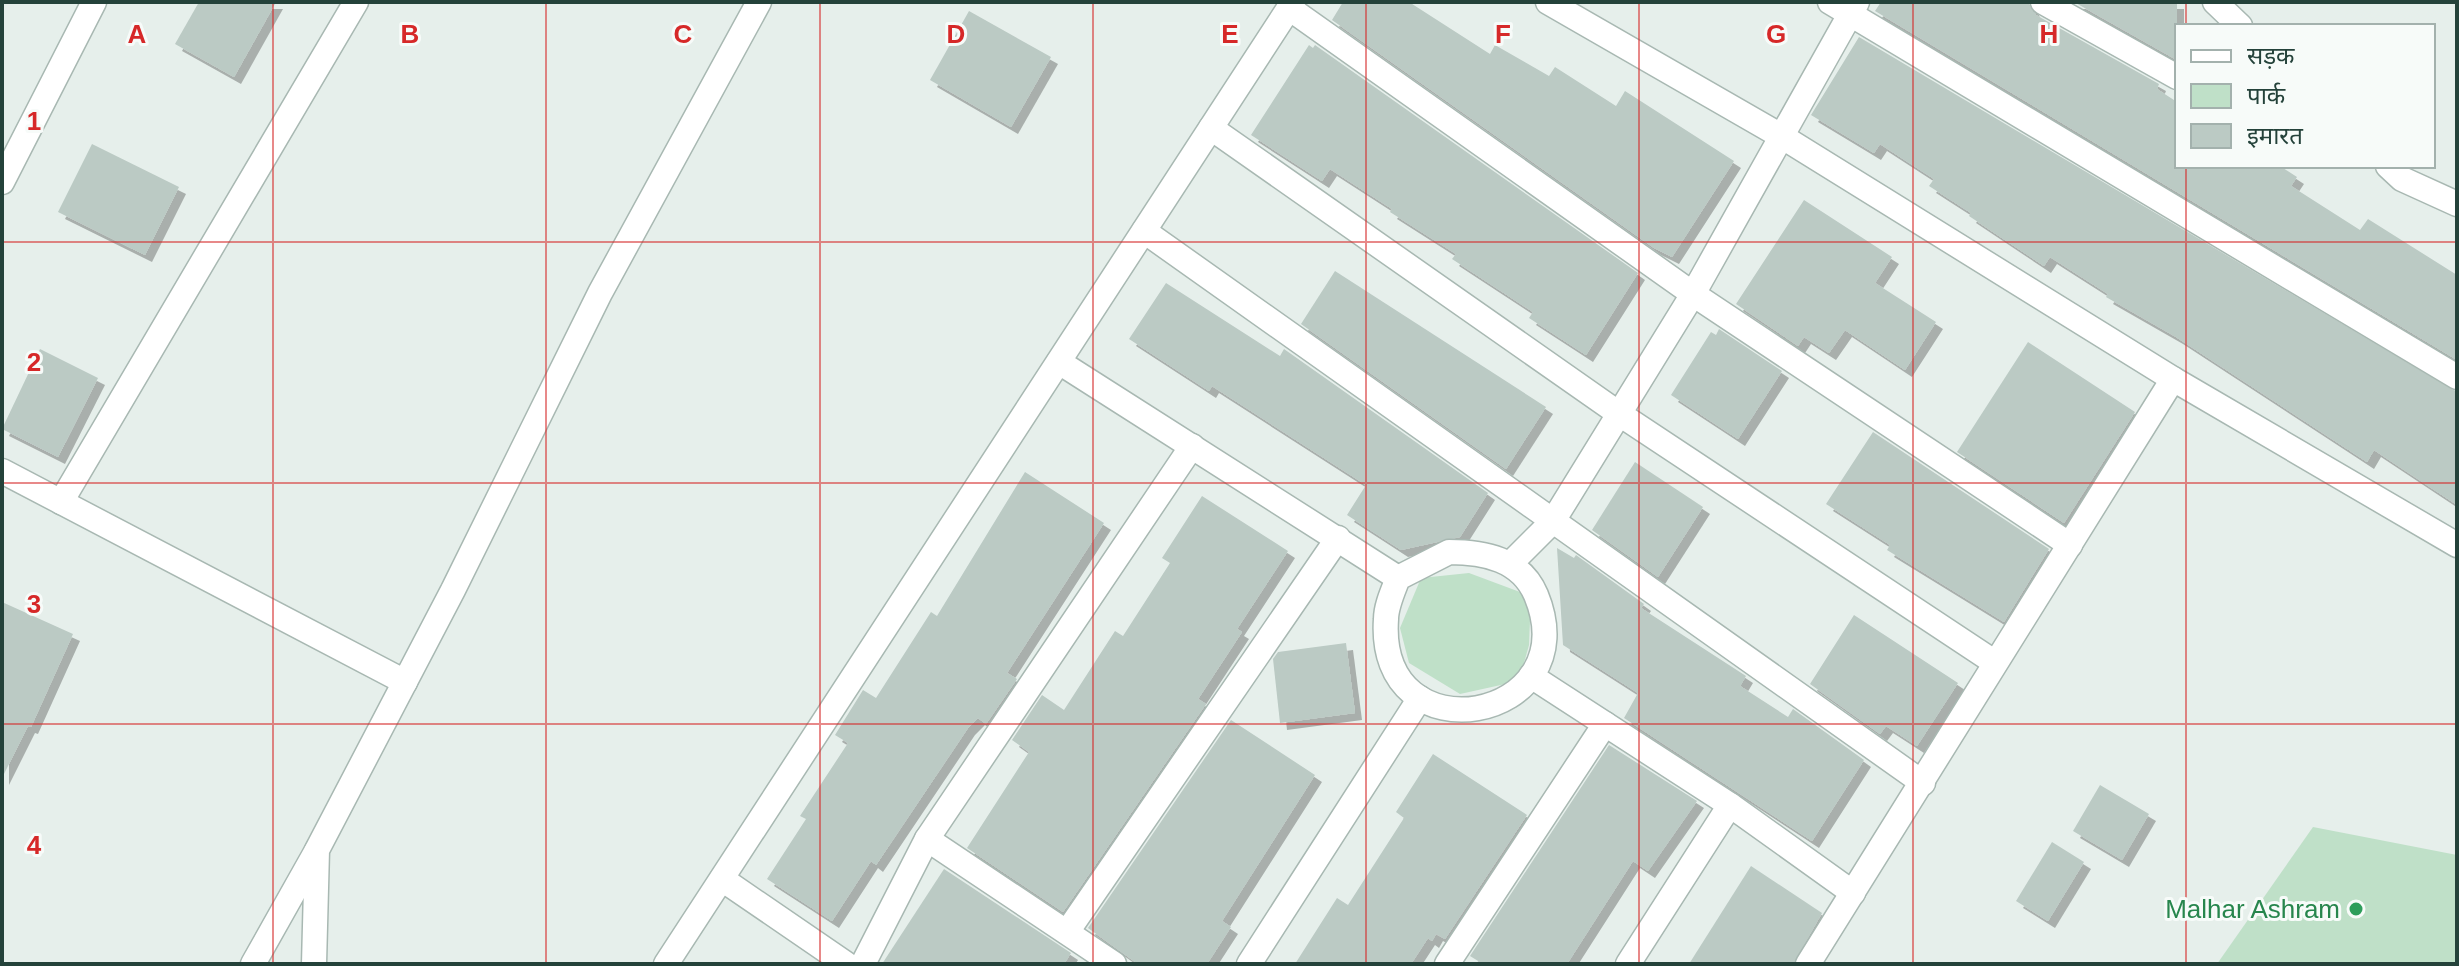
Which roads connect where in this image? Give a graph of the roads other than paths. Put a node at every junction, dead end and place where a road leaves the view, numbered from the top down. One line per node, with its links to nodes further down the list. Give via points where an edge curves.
1 (94, 2): 14 (street)
2 (356, 2): 24 (street)
3 (759, 2): 33 (street, via 600,293)
4 (1548, 2): 12 (street)
5 (2043, 2): 10 (street)
6 (2215, 2): 9 (street)
7 (1291, 5): 11 (street); 17 (street)
8 (1845, 6): 12 (street); 19 (street)
9 (2238, 24)
10 (2175, 76)
11 (1211, 128): 16 (street); 21 (street)
12 (1781, 136): 17 (street); 20 (street)
13 (2395, 172): 15 (street)
14 (2, 182)
15 (2457, 204)
16 (1144, 231): 18 (street); 25 (street)
17 (1693, 294): 21 (street); 27 (street)
18 (1059, 362): 22 (street); 40 (street)
19 (2457, 377)
20 (2173, 379): 27 (street); 28 (street)
21 (1618, 413): 25 (street); 31 (street)
22 (1192, 446): 26 (street); 38 (street)
23 (2, 471): 24 (street)
24 (61, 502): 33 (street)
25 (1553, 521): 29 (street); 36 (street)
26 (1338, 538): 30 (street); 42 (street)
27 (2070, 545): 31 (street)
28 (2457, 545)
29 (1510, 564): 30 (street, via 1481,552 1449,552); 32 (street, via 1532,586 1544,615 1543,646)
30 (1398, 578): 34 (street, via 1386,615 1385,647 1397,676)
31 (1994, 662): 36 (street)
32 (1531, 676): 34 (street, via 1509,698 1480,710 1449,710); 35 (street)
33 (405, 682): 39 (street)
34 (1420, 698): 49 (street)
35 (1605, 724): 37 (street); 50 (street)
36 (1923, 783): 41 (street)
37 (1730, 805): 41 (street); 51 (street)
38 (927, 839): 42 (street); 47 (street)
39 (317, 850): 43 (street); 44 (street)
40 (722, 879): 45 (street); 46 (street)
41 (1853, 893): 52 (street)
42 (1067, 932): 48 (street)
43 (253, 964)
44 (314, 964)
45 (666, 964)
46 (846, 964)
47 (863, 964)
48 (1114, 964)
49 (1249, 964)
50 (1447, 964)
51 (1628, 964)
52 (1808, 964)

